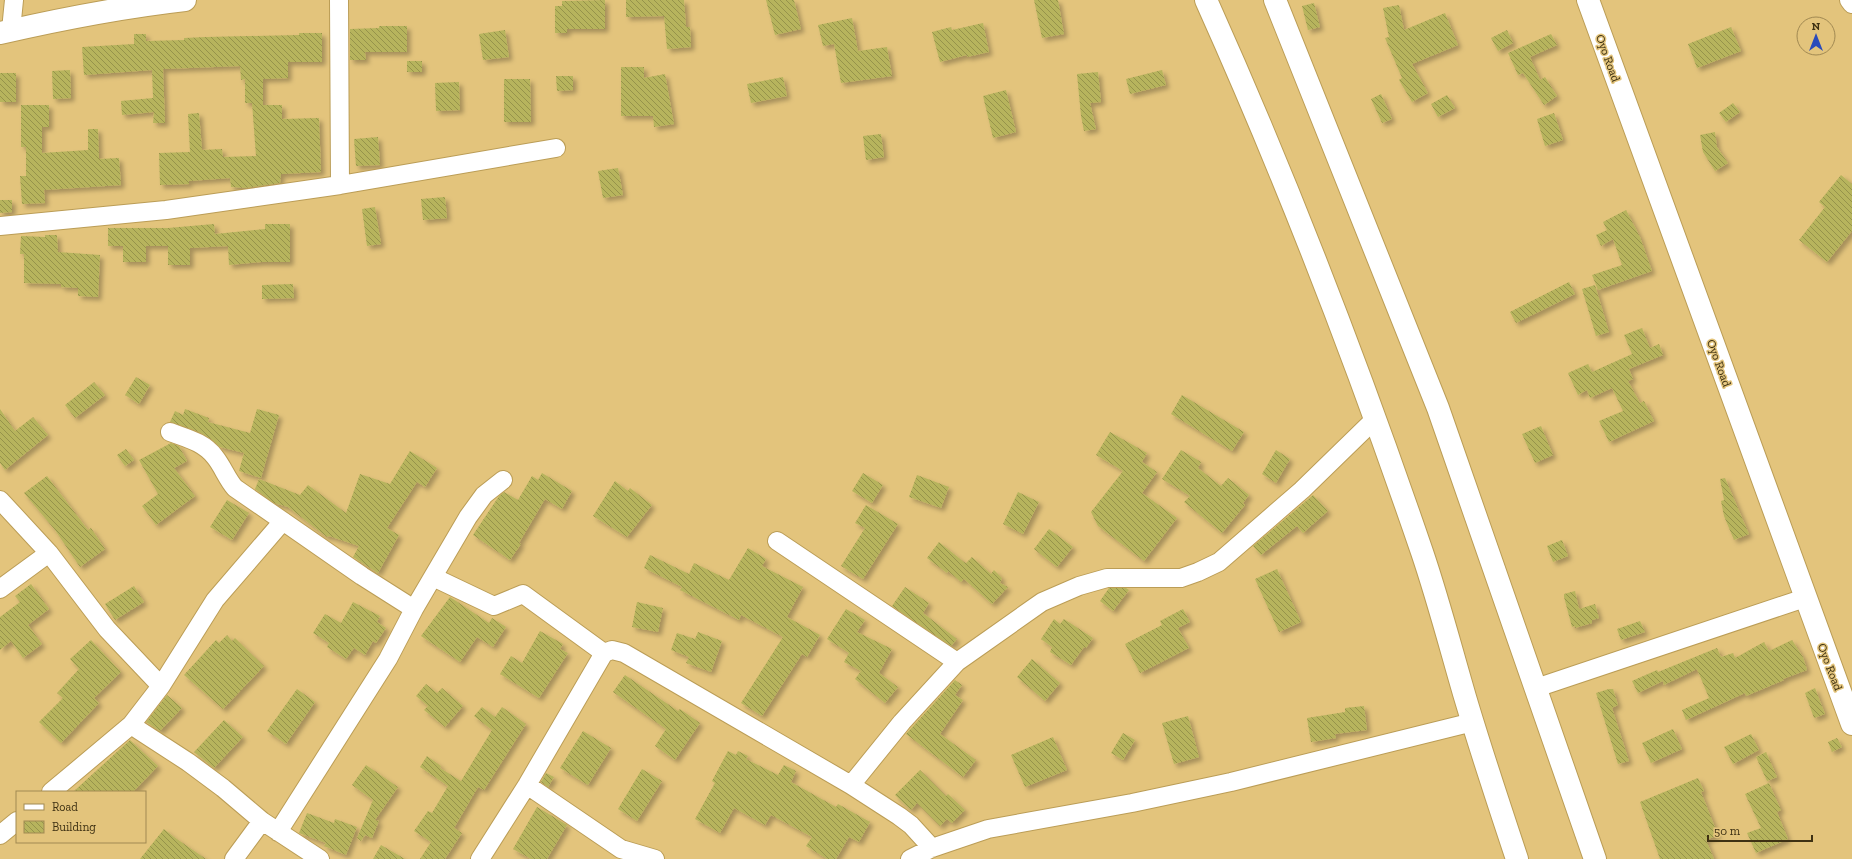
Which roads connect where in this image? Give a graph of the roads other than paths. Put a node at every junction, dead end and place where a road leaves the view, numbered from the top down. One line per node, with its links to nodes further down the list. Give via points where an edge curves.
1 (14, 0): 9 (street)
2 (185, 0): 9 (main road, via 68,17)
3 (339, 0): 11 (street)
4 (1206, 0): 13 (main road, via 1250,98)
5 (1275, 0): 27 (main road, via 1438,408)
6 (1588, 0): 22 (main road, Oyo Road)
7 (1849, 0): 8 (street)
8 (1852, 4)
9 (5, 31)
10 (556, 148): 11 (street)
11 (340, 185): 12 (street, via 166,210)
12 (0, 226)
13 (1375, 419): 25 (street, via 1302,490 1219,562 1181,578 1107,578 1079,586 1042,602); 28 (main road, via 1423,554)
14 (170, 432): 17 (street, via 200,443 215,456 235,488)
15 (503, 480): 20 (street, via 480,500)
16 (0, 500): 19 (street)
17 (283, 521): 23 (street); 26 (street, via 215,600)
18 (777, 540): 25 (street)
19 (49, 553): 21 (street); 26 (street, via 107,629)
20 (433, 577): 23 (street); 24 (street, via 494,606 523,594)
21 (0, 588)
22 (1805, 598): 27 (street); 29 (main road, Oyo Road)
23 (414, 609): 36 (street, via 388,659)
24 (604, 653): 31 (street); 32 (street, via 612,650 624,653)
25 (957, 662): 32 (street, via 902,722)
26 (161, 686): 30 (street)
27 (1536, 688): 45 (main road)
28 (1473, 722): 38 (street, via 1231,782 1132,803 988,828); 44 (main road)
29 (1852, 724)
30 (131, 725): 33 (street); 34 (street, via 188,762)
31 (527, 785): 41 (street); 42 (street, via 621,849)
32 (851, 785): 38 (street, via 900,816)
33 (52, 791)
34 (262, 821): 36 (street); 39 (street)
35 (16, 822): 37 (street)
36 (278, 832): 40 (street)
37 (0, 835)
38 (932, 848): 43 (street)
39 (234, 859)
40 (320, 859)
41 (480, 859)
42 (655, 859)
43 (910, 859)
44 (1517, 859)
45 (1595, 859)

